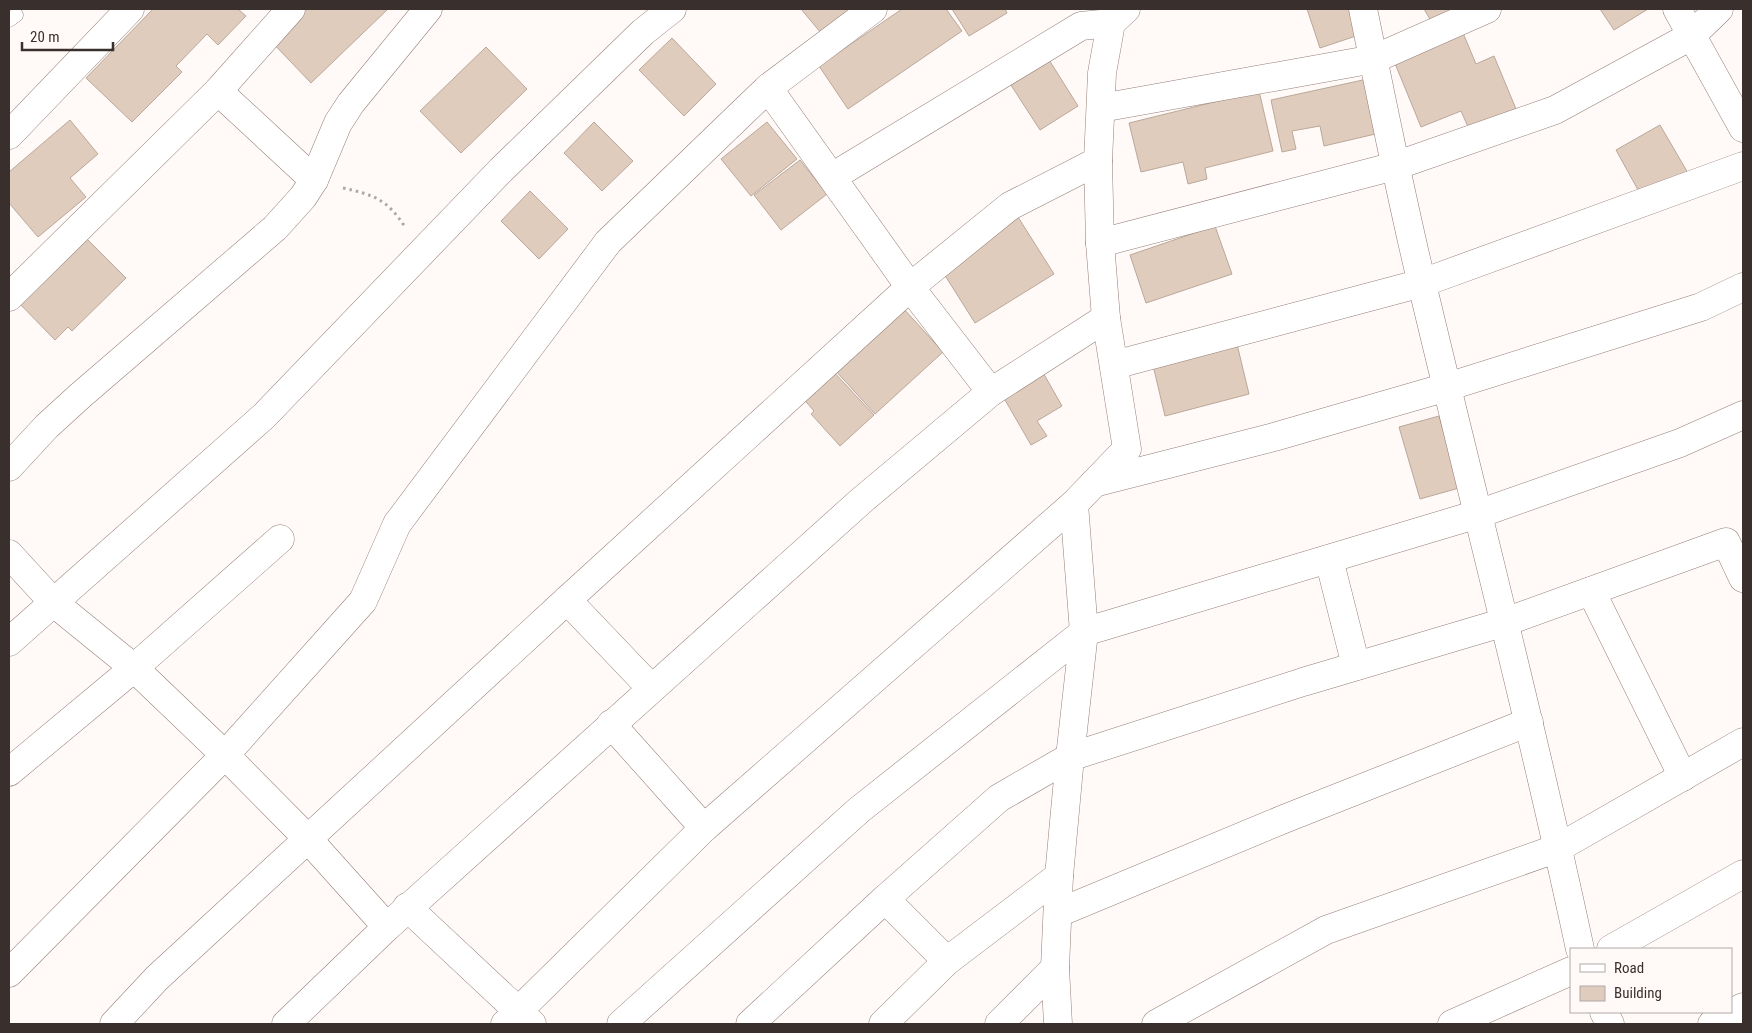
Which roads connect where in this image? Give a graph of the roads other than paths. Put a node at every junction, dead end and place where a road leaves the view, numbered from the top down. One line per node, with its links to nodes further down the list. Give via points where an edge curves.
1 (130, 9): 17 (street)
2 (292, 9): 14 (street)
3 (428, 9): 22 (street, via 351,103 335,130)
4 (672, 9): 43 (street, via 643,32 501,170 264,416)
5 (873, 9): 13 (street)
6 (1363, 9): 12 (street)
7 (1487, 9): 12 (street)
8 (1676, 9): 11 (street)
9 (1719, 9): 11 (street)
10 (1118, 16): 15 (street, via 1102,73); 21 (street, via 1081,26)
11 (1691, 36): 16 (street); 19 (street, via 1555,110)
12 (1374, 59): 15 (street); 19 (street)
13 (768, 88): 21 (street); 53 (street, via 608,242 397,524 363,601)
14 (218, 91): 22 (street); 27 (street)
15 (1102, 108): 18 (street)
16 (1743, 128)
17 (9, 134)
18 (1098, 161): 23 (street); 25 (street, via 1010,206)
19 (1395, 166): 23 (street); 24 (street)
20 (1743, 166): 24 (street)
21 (832, 177): 25 (street)
22 (314, 180): 33 (street, via 274,228 80,394)
23 (1100, 243): 28 (street)
24 (1422, 283): 29 (street); 30 (street)
25 (910, 287): 31 (street); 42 (street)
26 (1743, 287): 30 (street, via 1701,307)
27 (10, 293)
28 (1106, 318): 29 (street); 31 (street)
29 (1114, 365): 34 (street, via 1127,449)
30 (1448, 387): 34 (street, via 1274,437); 36 (street)
31 (991, 392): 49 (street, via 862,500)
32 (1743, 415): 36 (street, via 1680,443)
33 (9, 467)
34 (1094, 483): 35 (street)
35 (1074, 504): 45 (street); 57 (street)
36 (1478, 514): 39 (street); 44 (street)
37 (280, 539): 48 (street)
38 (9, 554): 43 (street)
39 (1329, 559): 45 (street); 47 (street)
40 (1743, 578): 41 (street, via 1726,542)
41 (1590, 591): 44 (street); 56 (street)
42 (568, 600): 49 (street); 58 (street)
43 (54, 603): 46 (street); 48 (street)
44 (1505, 622): 47 (street); 50 (street)
45 (1084, 632): 54 (street); 76 (street, via 859,810)
46 (9, 642)
47 (1356, 666): 54 (street)
48 (134, 668): 53 (street); 55 (street)
49 (651, 688): 51 (street)
50 (1529, 722): 59 (street); 64 (street, via 1284,818)
51 (611, 724): 57 (street); 63 (street)
52 (1743, 742): 56 (street)
53 (225, 755): 58 (street); 71 (street)
54 (1070, 758): 61 (street); 62 (street, via 999,798)
55 (9, 772)
56 (1682, 777): 59 (street)
57 (704, 828): 73 (street)
58 (308, 839): 65 (street); 74 (street, via 157,978)
59 (1558, 848): 66 (street); 81 (street, via 1326,930)
60 (1743, 874): 67 (street)
61 (1059, 876): 64 (street); 68 (street)
62 (885, 899): 68 (street); 77 (street)
63 (407, 907): 65 (street); 73 (street)
64 (1058, 913): 69 (street)
65 (387, 927): 75 (street)
66 (1580, 948)
67 (1613, 948)
68 (947, 961): 78 (street)
69 (1055, 968): 79 (street); 80 (street)
70 (1570, 970): 82 (street)
71 (9, 973)
72 (1743, 1007): 83 (street)
73 (518, 1020)
74 (114, 1024)
75 (286, 1024)
76 (622, 1024)
77 (750, 1024)
78 (883, 1024)
79 (999, 1024)
80 (1058, 1024)
81 (1156, 1024)
82 (1452, 1024)
83 (1712, 1024)

